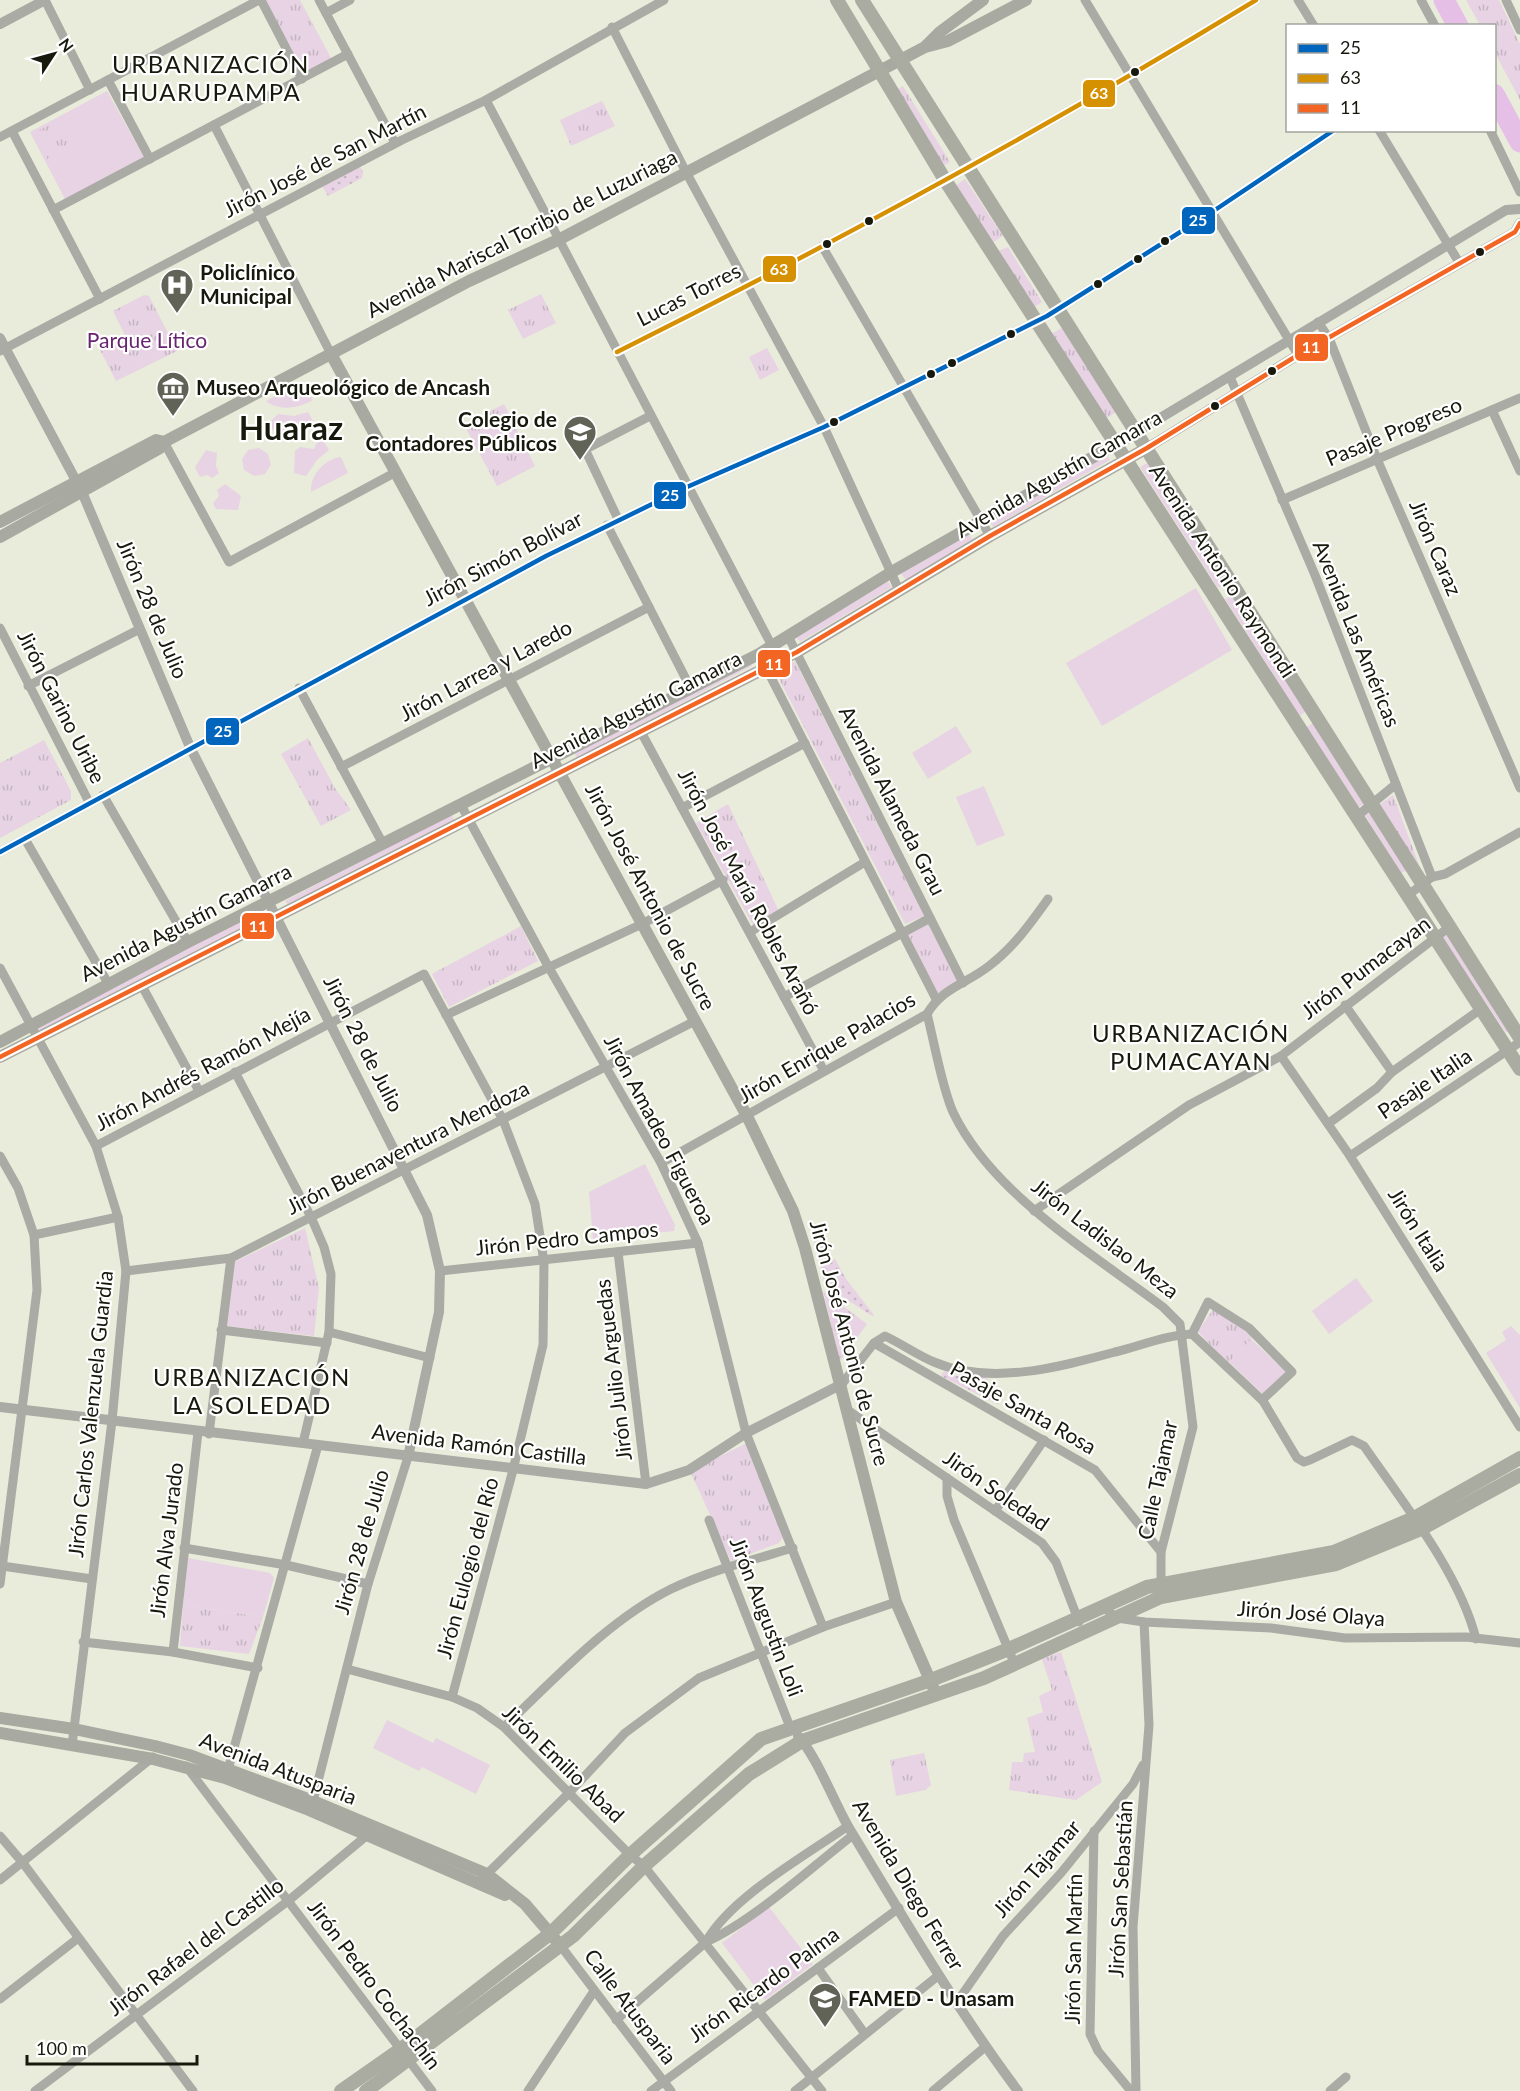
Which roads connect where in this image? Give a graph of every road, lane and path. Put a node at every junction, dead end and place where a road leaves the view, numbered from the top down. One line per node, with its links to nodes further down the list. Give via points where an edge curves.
1 (45, 0): 16 (street); 28 (street)
2 (260, 0): 26 (street); 27 (street)
3 (319, 0): 15 (street)
4 (350, 0): 15 (street)
5 (664, 0): 19 (street, Jirón José de San Martín)
6 (837, 0): 24 (main road, Avenida Antonio Raymondi)
7 (862, 0): 23 (main road, Avenida Antonio Raymondi)
8 (983, 0): 21 (main road)
9 (1026, 0): 21 (main road, via 948,41)
10 (1085, 0): 25 (street)
11 (1256, 0): 25 (street, Lucas Torres)
12 (1298, 0): 17 (street)
13 (1421, 0): 18 (street)
14 (1506, 0): 20 (street)
15 (326, 14): 22 (street)
16 (0, 24)
17 (1313, 24)
18 (1434, 24)
19 (612, 27): 29 (street, Jirón José de San Martín); 39 (street)
20 (1520, 30)
21 (925, 47): 23 (main road, Avenida Mariscal Toribio de Luzuriaga)
22 (348, 54): 26 (street); 36 (street)
23 (899, 62): 24 (main road, Avenida Mariscal Toribio de Luzuriaga); 38 (main road, Avenida Antonio Raymondi)
24 (880, 72): 39 (main road, Avenida Mariscal Toribio de Luzuriaga); 40 (main road, Avenida Antonio Raymondi)
25 (1130, 76): 38 (street, Lucas Torres); 44 (street)
26 (302, 79): 30 (street)
27 (108, 80): 28 (street); 37 (street)
28 (90, 90): 31 (street)
29 (486, 100): 36 (street, Jirón José de San Martín); 47 (street)
30 (214, 125): 37 (street); 45 (street, Jirón José Antonio de Sucre)
31 (12, 131): 35 (street); 43 (street)
32 (1331, 132): 44 (street, Jirón Simón Bolívar)
33 (1380, 132): 49 (street)
34 (1491, 132): 41 (street)
35 (0, 137)
36 (395, 143): 45 (street, Jirón José de San Martín)
37 (150, 159): 43 (street)
38 (967, 169): 40 (street, Lucas Torres); 53 (main road, Avenida Antonio Raymondi)
39 (686, 172): 47 (main road, Avenida Mariscal Toribio de Luzuriaga); 51 (street)
40 (945, 180): 48 (street, Lucas Torres); 54 (main road, Avenida Antonio Raymondi)
41 (1520, 192)
42 (1520, 209): 49 (street, Avenida Agustín Gamarra, via 1506,210)
43 (53, 210): 52 (street)
44 (1212, 212): 53 (street, Jirón Simón Bolívar); 57 (street)
45 (260, 215): 52 (street, Jirón José de San Martín); 60 (street, Jirón José Antonio de Sucre)
46 (1520, 223): 50 (street, Avenida Agustín Gamarra, via 1515,232)
47 (560, 239): 59 (street); 60 (main road, Avenida Mariscal Toribio de Luzuriaga, via 510,260)
48 (822, 246): 51 (street, Lucas Torres); 63 (street)
49 (1448, 246): 50 (street); 55 (street, Avenida Agustín Gamarra)
50 (1460, 264): 56 (street, Avenida Agustín Gamarra)
51 (747, 286): 59 (street, Lucas Torres); 68 (street)
52 (100, 299): 58 (street, Jirón José de San Martín)
53 (1057, 310): 54 (street, Jirón Simón Bolívar); 69 (main road, Avenida Antonio Raymondi)
54 (1036, 322): 63 (street, Jirón Simón Bolívar); 71 (main road, Avenida Antonio Raymondi)
55 (1318, 322): 56 (street, Jirón Caraz); 57 (street, Avenida Agustín Gamarra)
56 (1329, 338): 61 (street, Avenida Agustín Gamarra); 73 (street, Jirón Caraz)
57 (1288, 339): 61 (street); 62 (street, Avenida Agustín Gamarra)
58 (2, 346): 77 (street, Jirón 28 de Julio)
59 (617, 352): 67 (street)
60 (331, 354): 70 (main road, Avenida Mariscal Toribio de Luzuriaga); 76 (main road, Jirón José Antonio de Sucre)
61 (1298, 355): 64 (street, Avenida Agustín Gamarra)
62 (1230, 377): 64 (street, Avenida Las Américas); 69 (street, Avenida Agustín Gamarra)
63 (904, 387): 68 (street, Jirón Simón Bolívar); 81 (street)
64 (1236, 394): 72 (street, Avenida Agustín Gamarra); 79 (street, Avenida Las Américas)
65 (1520, 398): 66 (street, Pasaje Progreso)
66 (1492, 410): 73 (street, Pasaje Progreso); 75 (street)
67 (650, 416): 78 (street); 80 (street, via 584,446)
68 (824, 427): 78 (street, Jirón Simón Bolívar); 86 (street)
69 (1137, 432): 71 (main road, Avenida Agustín Gamarra); 72 (main road, Avenida Antonio Raymondi)
70 (164, 442): 76 (street, via 229,562); 77 (main road, Avenida Mariscal Toribio de Luzuriaga, via 156,440)
71 (1115, 445): 74 (main road, Avenida Antonio Raymondi); 81 (main road, Avenida Agustín Gamarra)
72 (1147, 448): 74 (main road, Avenida Agustín Gamarra); 87 (main road, Avenida Antonio Raymondi)
73 (1377, 459): 79 (street, Pasaje Progreso); 112 (street, Jirón Caraz)
74 (1125, 460): 84 (main road, Avenida Agustín Gamarra); 89 (main road, Avenida Antonio Raymondi)
75 (1520, 471)
76 (396, 472): 90 (main road, Jirón José Antonio de Sucre)
77 (80, 487): 82 (main road, Avenida Mariscal Toribio de Luzuriaga); 85 (main road, Avenida Mariscal Toribio de Luzuriaga); 93 (street, Jirón 28 de Julio)
78 (687, 487): 80 (street, Jirón Simón Bolívar); 95 (street)
79 (1282, 500): 111 (street, Avenida Las Américas)
80 (618, 519): 83 (street, Jirón Simón Bolívar)
81 (981, 521): 84 (street); 86 (main road, Avenida Agustín Gamarra)
82 (0, 522)
83 (607, 525): 90 (street, Jirón Simón Bolívar); 91 (street)
84 (990, 536): 88 (main road, Avenida Agustín Gamarra)
85 (0, 537)
86 (890, 573): 88 (street); 94 (main road, Avenida Agustín Gamarra)
87 (1233, 585): 89 (main road); 103 (main road, Avenida Antonio Raymondi)
88 (899, 590): 96 (main road, Avenida Agustín Gamarra)
89 (1214, 597): 104 (main road, Avenida Antonio Raymondi)
90 (466, 599): 99 (main road, Jirón José Antonio de Sucre); 102 (street, Jirón Simón Bolívar)
91 (649, 607): 99 (street, Jirón Larrea y Laredo); 101 (street)
92 (0, 628): 100 (street, Jirón Garino Uribe)
93 (138, 630): 100 (street); 107 (street, Jirón 28 de Julio)
94 (788, 636): 95 (main road, Avenida Agustín Gamarra); 96 (street, Avenida Alameda Grau)
95 (772, 646): 97 (main road, Avenida Agustín Gamarra)
96 (797, 652): 98 (main road, Avenida Agustín Gamarra); 131 (street, Avenida Alameda Grau)
97 (759, 654): 98 (street); 101 (main road, Avenida Agustín Gamarra)
98 (765, 666): 105 (main road, Avenida Agustín Gamarra); 106 (street)
99 (510, 678): 108 (main road, Jirón José Antonio de Sucre); 109 (street, Jirón Larrea y Laredo)
100 (28, 686): 114 (street, Jirón Garino Uribe)
101 (690, 687): 108 (main road, Avenida Agustín Gamarra)
102 (299, 688): 107 (street, Jirón Simón Bolívar); 109 (street)
103 (1315, 716): 104 (main road); 116 (main road, Avenida Antonio Raymondi)
104 (1297, 728): 118 (main road, Avenida Antonio Raymondi)
105 (640, 730): 110 (main road, Avenida Agustín Gamarra); 117 (street, Jirón José María Robles Arañó)
106 (805, 743): 117 (street); 124 (street)
107 (190, 747): 113 (street, Jirón Simón Bolívar); 129 (street, Jirón 28 de Julio)
108 (553, 756): 110 (main road, Jirón José Antonio de Sucre); 115 (main road, Avenida Agustín Gamarra)
109 (341, 767): 122 (street)
110 (560, 770): 119 (main road, Avenida Agustín Gamarra); 132 (main road, Jirón José Antonio de Sucre)
111 (1396, 784): 116 (street); 126 (street, Avenida Las Américas)
112 (1520, 788)
113 (103, 795): 114 (street, Jirón Simón Bolívar); 137 (street)
114 (89, 802): 121 (street, Jirón Simón Bolívar)
115 (461, 805): 119 (street, Jirón Amadeo Figueroa); 122 (main road, Avenida Agustín Gamarra)
116 (1371, 805): 118 (street); 126 (main road, Avenida Antonio Raymondi)
117 (682, 808): 125 (street, Jirón José María Robles Arañó)
118 (1356, 817): 127 (main road, Avenida Antonio Raymondi)
119 (468, 819): 130 (main road, Avenida Agustín Gamarra); 138 (street, Jirón Amadeo Figueroa)
120 (1520, 832): 126 (street)
121 (25, 838): 123 (street, Jirón Simón Bolívar); 142 (street)
122 (383, 844): 129 (main road, Avenida Agustín Gamarra)
123 (0, 852)
124 (865, 862): 134 (street); 135 (street)
125 (723, 880): 132 (street); 134 (street, Jirón José María Robles Arañó)
126 (1426, 881): 127 (street); 133 (main road, Avenida Antonio Raymondi)
127 (1407, 896): 136 (main road, Avenida Antonio Raymondi)
128 (1048, 899): 141 (street, Jirón Enrique Palacios, via 1015,945)
129 (267, 903): 130 (street, Jirón 28 de Julio); 137 (main road, Avenida Agustín Gamarra)
130 (275, 918): 143 (main road, Avenida Agustín Gamarra); 151 (street, Jirón 28 de Julio)
131 (930, 918): 135 (street); 141 (street, Avenida Alameda Grau)
132 (642, 924): 138 (street); 150 (main road, Jirón José Antonio de Sucre)
133 (1448, 928): 136 (street, Jirón Pumacayan); 154 (main road, Avenida Antonio Raymondi)
134 (750, 932): 144 (street, Jirón José María Robles Arañó)
135 (903, 933): 144 (street); 145 (street)
136 (1434, 938): 146 (street, Jirón Pumacayan); 147 (main road, Avenida Antonio Raymondi)
137 (188, 942): 142 (main road, Avenida Agustín Gamarra)
138 (548, 966): 149 (street); 159 (street, Jirón Amadeo Figueroa)
139 (0, 968): 152 (street, Jirón Carlos Valenzuela Guardia)
140 (424, 975): 149 (street, Jirón Eulogio del Río); 151 (street, Jirón Andrés Ramón Mejía)
141 (963, 983): 145 (street, Jirón Enrique Palacios)
142 (110, 985): 152 (main road, Avenida Agustín Gamarra)
143 (142, 986): 153 (main road, Avenida Agustín Gamarra); 164 (street)
144 (784, 997): 162 (street, Jirón José María Robles Arañó)
145 (936, 999): 148 (street, Jirón Enrique Palacios)
146 (1345, 1005): 157 (street, Jirón Pumacayan); 163 (street)
147 (1481, 1008): 156 (main road, Avenida Antonio Raymondi); 163 (street)
148 (927, 1014): 162 (street, Jirón Enrique Palacios); 173 (street, Jirón Ladislao Meza, via 953,1111 992,1169)
149 (446, 1015): 166 (street, Jirón Eulogio del Río)
150 (695, 1021): 159 (street, Jirón Buenaventura Mendoza); 165 (main road, Jirón José Antonio de Sucre)
151 (330, 1022): 161 (street, Jirón Andrés Ramón Mejía); 172 (street, Jirón 28 de Julio)
152 (31, 1026): 153 (street, Jirón Carlos Valenzuela Guardia); 155 (main road, Avenida Agustín Gamarra)
153 (38, 1037): 158 (main road, Avenida Agustín Gamarra); 168 (street, Jirón Carlos Valenzuela Guardia)
154 (1520, 1040): 156 (street, Pasaje Italia)
155 (0, 1042)
156 (1508, 1050): 160 (main road, Avenida Antonio Raymondi); 170 (street, Pasaje Italia)
157 (1281, 1056): 167 (street, Jirón Italia); 173 (street, Jirón Pumacayan, via 1189,1105)
158 (0, 1057)
159 (607, 1067): 166 (street, Jirón Buenaventura Mendoza); 171 (street, Jirón Amadeo Figueroa)
160 (1520, 1069)
161 (235, 1071): 164 (street, Jirón Andrés Ramón Mejía); 175 (street)
162 (824, 1071): 165 (street, Jirón Enrique Palacios)
163 (1392, 1072): 167 (street)
164 (199, 1091): 168 (street, Jirón Andrés Ramón Mejía)
165 (747, 1116): 171 (street, Jirón Enrique Palacios); 189 (main road, Jirón José Antonio de Sucre, via 793,1211)
166 (503, 1120): 172 (street, Jirón Buenaventura Mendoza); 180 (street, Jirón Eulogio del Río, via 534,1204)
167 (1329, 1123): 170 (street, Jirón Italia)
168 (96, 1146): 174 (street, Jirón Carlos Valenzuela Guardia)
169 (0, 1156): 176 (street, via 18,1188)
170 (1350, 1156): 195 (street, Jirón Italia)
171 (661, 1163): 177 (street, Jirón Amadeo Figueroa)
172 (405, 1169): 175 (street, Jirón Buenaventura Mendoza); 182 (street, Jirón 28 de Julio, via 427,1215)
173 (1034, 1211): 185 (street, Jirón Ladislao Meza, via 1163,1307)
174 (118, 1217): 176 (street); 181 (street, Jirón Carlos Valenzuela Guardia)
175 (311, 1217): 179 (street, Jirón Buenaventura Mendoza); 184 (street, via 331,1274)
176 (34, 1235): 192 (street, via 37,1290)
177 (698, 1243): 178 (street, Jirón Pedro Campos); 197 (street, Jirón Amadeo Figueroa)
178 (618, 1252): 180 (street, Jirón Pedro Campos); 206 (street, Jirón Julio Arguedas)
179 (231, 1258): 181 (street, Jirón Buenaventura Mendoza); 183 (street, Jirón Alva Jurado)
180 (544, 1262): 182 (street, Jirón Pedro Campos); 203 (street, Jirón Eulogio del Río, via 543,1345)
181 (126, 1271): 194 (street, Jirón Carlos Valenzuela Guardia)
182 (440, 1271): 188 (street, Jirón 28 de Julio, via 439,1312)
183 (221, 1330): 186 (street); 196 (street, Jirón Alva Jurado)
184 (329, 1332): 186 (street); 188 (street)
185 (1187, 1334): 187 (street, via 1064,1366 999,1372 952,1368 933,1362 885,1336); 190 (street, Jirón Ladislao Meza); 190 (street, via 1208,1302 1249,1328 1292,1372); 213 (street, Calle Tajamar, via 1193,1427)
186 (327, 1343): 199 (street)
187 (874, 1343): 189 (street, Avenida Ramón Castilla); 198 (street, Pasaje Santa Rosa)
188 (430, 1358): 201 (street, Jirón 28 de Julio)
189 (842, 1384): 193 (main road, Jirón José Antonio de Sucre); 197 (street, Avenida Ramón Castilla)
190 (1262, 1400): 209 (street, Jirón Ladislao Meza, via 1292,1451 1304,1462 1352,1440 1358,1441)
191 (0, 1407): 192 (street, Avenida Ramón Castilla)
192 (24, 1411): 194 (street, Avenida Ramón Castilla); 212 (street)
193 (849, 1411): 205 (street, Jirón Soledad); 223 (main road, Jirón José Antonio de Sucre)
194 (112, 1421): 196 (street, Avenida Ramón Castilla); 218 (street, Jirón Carlos Valenzuela Guardia)
195 (1520, 1427)
196 (204, 1433): 199 (street, Avenida Ramón Castilla); 210 (street, Jirón Alva Jurado)
197 (746, 1433): 206 (street, Avenida Ramón Castilla, via 689,1470); 211 (street, Jirón Amadeo Figueroa)
198 (1044, 1440): 207 (street); 213 (street, Pasaje Santa Rosa, via 1095,1470)
199 (303, 1443): 200 (street, Avenida Ramón Castilla)
200 (318, 1445): 201 (street, Avenida Ramón Castilla); 215 (street)
201 (408, 1457): 203 (street, Avenida Ramón Castilla); 221 (street, Jirón 28 de Julio)
202 (1520, 1458): 209 (main road)
203 (513, 1470): 206 (street, Avenida Ramón Castilla); 240 (street, Jirón Eulogio del Río)
204 (1520, 1475): 209 (main road)
205 (947, 1478): 207 (street, Jirón Soledad); 233 (street, via 954,1520)
206 (646, 1484)
207 (995, 1512): 225 (street, Jirón Soledad, via 1049,1551)
208 (709, 1520): 217 (street, Jirón Augustin Loli)
209 (1417, 1523): 214 (main road, via 1336,1564); 230 (street, Jirón Ladislao Meza, via 1451,1580)
210 (184, 1548): 215 (street); 234 (street, Jirón Alva Jurado)
211 (793, 1548): 217 (street); 228 (street, Jirón Amadeo Figueroa)
212 (1, 1552): 216 (street)
213 (1161, 1552): 219 (street, Calle Tajamar)
214 (1301, 1564): 219 (main road); 222 (main road)
215 (286, 1565): 221 (street); 237 (street)
216 (2, 1566): 218 (street); 220 (street)
217 (727, 1567): 235 (street, Jirón Augustin Loli); 243 (street, via 670,1590 622,1620)
218 (92, 1579): 231 (street, Jirón Carlos Valenzuela Guardia)
219 (1161, 1583): 222 (street, Calle Tajamar); 224 (main road)
220 (0, 1584)
221 (368, 1584): 238 (street, Jirón 28 de Julio)
222 (1161, 1598): 226 (main road)
223 (896, 1602): 228 (street); 239 (main road, Jirón José Antonio de Sucre)
224 (1103, 1607): 225 (main road); 226 (street, Jirón José Olaya)
225 (1078, 1618): 229 (street, Jirón Soledad); 233 (main road)
226 (1117, 1618): 227 (street, Jirón José Olaya); 229 (main road)
227 (1144, 1622): 230 (street, Jirón José Olaya, via 1271,1628 1345,1638); 251 (street, via 1149,1725)
228 (823, 1627): 235 (street)
229 (1083, 1633): 236 (main road)
230 (1476, 1639): 232 (street, Jirón José Olaya)
231 (83, 1642): 234 (street); 245 (street, Jirón Carlos Valenzuela Guardia)
232 (1520, 1643)
233 (1009, 1649): 236 (street); 239 (main road)
234 (173, 1652): 237 (street)
235 (759, 1652): 244 (street, Jirón Augustin Loli); 254 (street, via 699,1678 625,1733)
236 (1016, 1665): 241 (main road)
237 (258, 1668): 253 (street)
238 (347, 1669): 240 (street, Jirón Emilio Abad); 255 (street, Jirón 28 de Julio)
239 (932, 1680): 241 (main road, Jirón José Antonio de Sucre); 244 (main road)
240 (452, 1696): 243 (street, Jirón Emilio Abad)
241 (934, 1696): 247 (main road)
242 (0, 1718): 245 (main road, Avenida Atusparia)
243 (504, 1727): 254 (street, Jirón Emilio Abad)
244 (789, 1727): 247 (street, Avenida Diego Ferrer); 260 (main road, via 761,1739 744,1752)
245 (74, 1729): 248 (street, Jirón Carlos Valenzuela Guardia); 249 (main road, Avenida Atusparia)
246 (0, 1733): 248 (main road, Avenida Atusparia)
247 (802, 1741): 256 (street, Avenida Diego Ferrer); 262 (main road, via 749,1774)
248 (72, 1745): 250 (main road, Avenida Atusparia)
249 (155, 1746): 250 (street); 252 (main road, Avenida Atusparia)
250 (153, 1759): 252 (main road, Avenida Atusparia); 261 (street)
251 (1146, 1760): 257 (street, Jirón Tajamar, via 1133,1784); 298 (street, Jirón San Sebastián, via 1133,1927)
252 (187, 1761): 253 (main road, Avenida Atusparia); 265 (street, Jirón Pedro Cochachín)
253 (227, 1774): 255 (main road, Avenida Atusparia)
254 (569, 1793): 260 (street, Jirón Emilio Abad); 263 (street)
255 (311, 1805): 258 (main road, Avenida Atusparia)
256 (851, 1831): 266 (street, Avenida Diego Ferrer); 269 (street, via 770,1900); 269 (street, via 760,1887 714,1928)
257 (1094, 1831): 275 (street, Jirón Tajamar, via 1003,1936); 297 (street, Jirón San Martín, via 1090,2034 1098,2051)
258 (371, 1832): 263 (main road, Avenida Atusparia); 265 (street, Jirón Rafael del Castillo)
259 (0, 1836): 261 (street)
260 (630, 1855): 262 (street, Jirón Emilio Abad); 267 (main road)
261 (23, 1863): 264 (street); 268 (street)
262 (644, 1866): 269 (street, Jirón Emilio Abad); 270 (main road)
263 (483, 1878): 267 (main road, Avenida Atusparia, via 525,1904)
264 (0, 1880)
265 (288, 1901): 277 (street, Jirón Rafael del Castillo); 281 (street, Jirón Pedro Cochachín)
266 (899, 1908): 271 (street, Jirón Ricardo Palma); 272 (street, Avenida Diego Ferrer)
267 (551, 1933): 270 (main road, Avenida Atusparia); 281 (main road)
268 (77, 1939): 274 (street); 277 (street)
269 (706, 1942): 276 (street, Jirón Emilio Abad); 278 (street)
270 (560, 1945): 273 (street, Calle Atusparia); 281 (main road)
271 (818, 1968): 276 (street, Jirón Ricardo Palma); 279 (street)
272 (939, 1975): 275 (street, Avenida Diego Ferrer); 279 (street)
273 (594, 1992): 278 (street, Calle Atusparia); 290 (street)
274 (0, 1999)
275 (957, 2002): 280 (street, Avenida Diego Ferrer)
276 (760, 2010): 283 (street, Jirón Emilio Abad); 284 (street, Jirón Ricardo Palma)
277 (135, 2015): 285 (street, Jirón Rafael del Castillo); 286 (street)
278 (616, 2020): 284 (street, Calle Atusparia)
279 (866, 2034): 283 (street)
280 (985, 2048): 295 (street); 296 (street, Avenida Diego Ferrer)
281 (405, 2055): 287 (main road); 288 (main road); 289 (street, Jirón Pedro Cochachín)
282 (1346, 2077): 299 (street)
283 (811, 2078): 293 (street); 294 (street, Jirón Emilio Abad)
284 (664, 2082): 291 (street, Jirón Ricardo Palma); 292 (street, Calle Atusparia)
285 (35, 2091)
286 (193, 2091)
287 (341, 2091)
288 (366, 2091)
289 (432, 2091)
290 (528, 2091)
291 (651, 2091)
292 (671, 2091)
293 (795, 2091)
294 (822, 2091)
295 (933, 2091)
296 (1018, 2091)
297 (1131, 2091)
298 (1136, 2091)
299 (1330, 2091)

